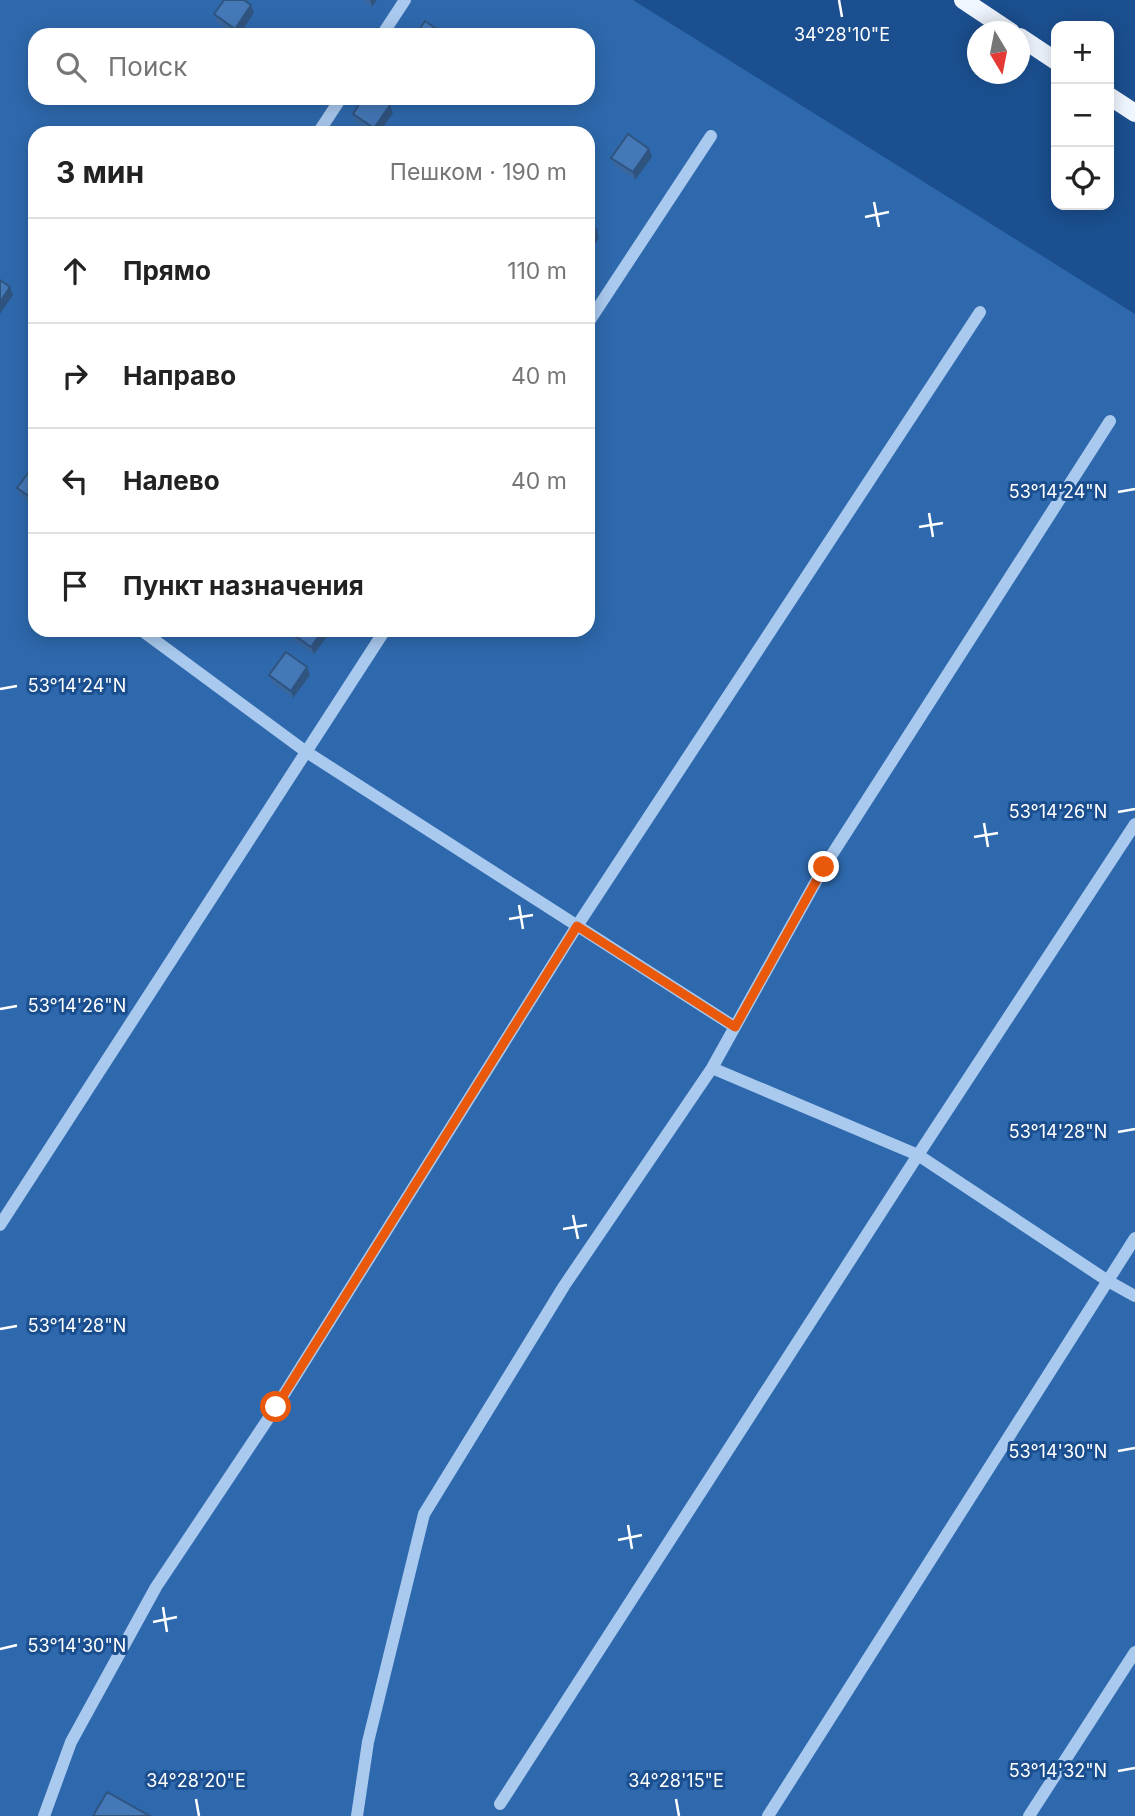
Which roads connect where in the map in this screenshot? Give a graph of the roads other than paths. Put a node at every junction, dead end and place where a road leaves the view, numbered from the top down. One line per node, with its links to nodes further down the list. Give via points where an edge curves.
1 (405, 0): 4 (street)
2 (963, 0): 3 (main road)
3 (994, 21)
4 (387, 28)
5 (1030, 44): 6 (main road)
6 (1051, 58)
7 (1114, 99): 9 (main road)
8 (336, 105): 10 (street)
9 (1135, 113)
10 (323, 126)
11 (711, 136): 12 (street)
12 (595, 312)
13 (980, 312): 19 (street)
14 (1110, 421): 20 (street, via 824,867)
15 (150, 637): 17 (street)
16 (380, 637): 17 (street)
17 (305, 751): 19 (street); 23 (street)
18 (1135, 824): 22 (street)
19 (577, 926): 20 (street); 29 (street, via 276,1407 156,1587 71,1742)
20 (735, 1027): 21 (street)
21 (712, 1068): 22 (street); 30 (street, via 564,1286 424,1514 368,1742)
22 (918, 1155): 25 (street); 28 (street)
23 (0, 1225)
24 (1135, 1238): 25 (street)
25 (1108, 1281): 26 (street); 31 (street)
26 (1135, 1296)
27 (1135, 1652): 32 (street)
28 (500, 1804)
29 (44, 1816)
30 (357, 1816)
31 (768, 1816)
32 (1029, 1816)

